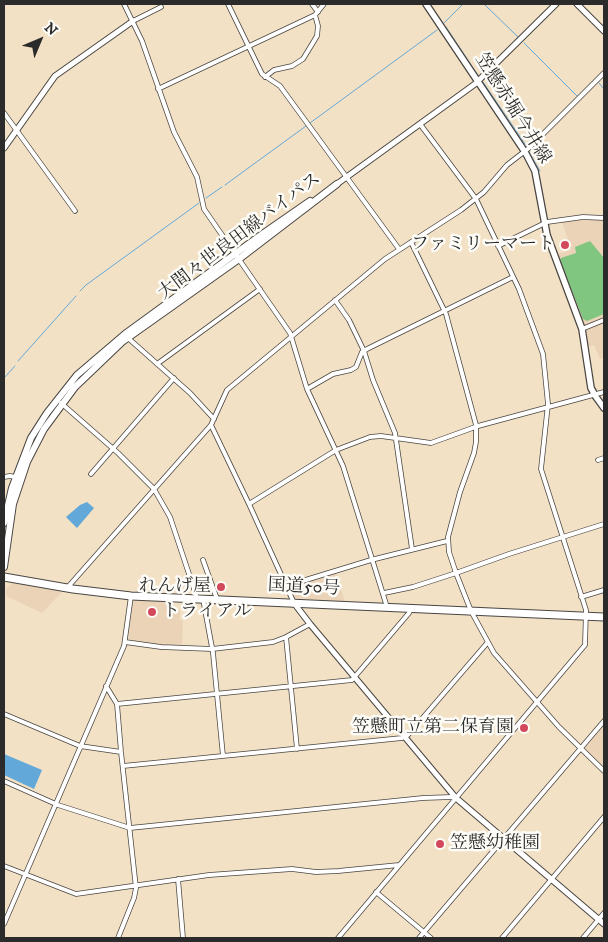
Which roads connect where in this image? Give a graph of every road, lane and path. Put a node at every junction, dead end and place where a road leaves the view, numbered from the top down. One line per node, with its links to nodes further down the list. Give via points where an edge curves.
1 (124, 4): 10 (street)
2 (228, 4): 12 (street)
3 (312, 4): 9 (street)
4 (324, 4): 9 (street)
5 (426, 4): 15 (main road, 笠懸赤堀今井線)
6 (556, 4): 15 (street)
7 (576, 4): 11 (street)
8 (161, 7): 10 (street)
9 (317, 14): 12 (street); 14 (street, via 316,39 303,59)
10 (133, 21): 16 (street); 19 (street, via 55,76)
11 (604, 31)
12 (249, 47): 14 (street); 16 (street)
13 (604, 73): 21 (street)
14 (265, 77): 22 (street, via 279,85)
15 (478, 81): 18 (street); 21 (main road, 笠懸赤堀今井線)
16 (158, 89): 31 (street, via 179,143 197,177 204,209)
17 (4, 114): 19 (street)
18 (420, 124): 22 (street); 24 (street)
19 (16, 131): 20 (street); 25 (street)
20 (4, 148)
21 (525, 152): 24 (street, via 507,165); 27 (main road, 笠懸赤堀今井線, via 537,176)
22 (347, 177): 23 (street); 30 (street)
23 (337, 184): 31 (main road, 大間々世良田線バイパス)
24 (476, 199): 28 (street); 29 (street)
25 (75, 212)
26 (604, 218): 27 (street, via 583,216)
27 (544, 223): 29 (street); 37 (main road, 笠懸赤堀今井線)
28 (411, 242): 30 (street); 35 (street)
29 (498, 246): 32 (street)
30 (399, 249): 34 (street)
31 (237, 256): 33 (street); 39 (main road, 大間々世良田線バイパス); 58 (main road, 大間々世良田線バイパス, via 125,334 77,374 38,427)
32 (513, 277): 35 (street); 47 (street, via 544,358)
33 (260, 289): 38 (street); 41 (street)
34 (335, 300): 38 (street); 40 (street)
35 (444, 311): 40 (street); 51 (street)
36 (604, 320): 37 (street)
37 (582, 330): 45 (main road, 笠懸赤堀今井線)
38 (292, 336): 43 (street); 49 (street, via 226,392)
39 (128, 338): 41 (street); 46 (main road, 大間々世良田線バイパス, via 91,370)
40 (364, 351): 43 (street, via 356,367 334,374); 52 (street)
41 (157, 364): 42 (street)
42 (174, 378): 49 (street); 53 (street)
43 (307, 389): 54 (street)
44 (604, 392): 45 (street)
45 (594, 395): 47 (street); 48 (main road, 笠懸赤堀今井線)
46 (62, 403): 53 (street); 69 (main road, 大間々世良田線バイパス, via 44,429 20,480 8,527)
47 (548, 407): 51 (street); 64 (street, via 541,469)
48 (604, 408)
49 (214, 419): 50 (street)
50 (210, 425): 60 (street); 61 (street)
51 (476, 427): 52 (street, via 431,443); 65 (street, via 474,453)
52 (396, 438): 54 (street, via 373,436); 66 (street)
53 (113, 449): 57 (street); 60 (street)
54 (336, 450): 61 (street); 68 (street)
55 (604, 458): 56 (street)
56 (598, 460)
57 (92, 474)
58 (16, 477): 59 (street); 62 (main road, 大間々世良田線バイパス)
59 (4, 478)
60 (154, 489): 73 (street); 78 (street, via 170,517)
61 (249, 504): 72 (street)
62 (4, 523)
63 (604, 524): 64 (street)
64 (562, 537): 70 (street); 77 (street)
65 (448, 541): 66 (street); 70 (street)
66 (412, 549): 68 (street)
67 (203, 560): 79 (street)
68 (373, 560): 72 (street); 75 (street)
69 (4, 567)
70 (456, 573): 75 (street); 83 (street)
71 (4, 576): 73 (highway, 国道50号)
72 (286, 586): 80 (street)
73 (67, 588): 76 (highway, 国道50号)
74 (604, 590): 77 (street)
75 (384, 593): 81 (street)
76 (131, 596): 78 (highway, 国道50号); 88 (street)
77 (581, 597): 84 (street)
78 (200, 598): 79 (highway, 国道50号); 90 (street)
79 (217, 600): 80 (highway, 国道50号)
80 (294, 603): 81 (highway, 国道50号); 86 (street)
81 (387, 607): 82 (highway, 国道50号)
82 (411, 608): 83 (highway, 国道50号); 91 (street)
83 (470, 611): 84 (highway, 国道50号); 89 (street)
84 (586, 616): 85 (highway, 国道50号); 95 (street, via 583,649)
85 (604, 617)
86 (310, 624): 87 (street); 91 (street)
87 (286, 638): 90 (street, via 265,644); 92 (street)
88 (125, 642): 90 (street); 93 (street)
89 (488, 642): 95 (street); 99 (street)
90 (212, 649): 94 (street)
91 (355, 678): 92 (street); 99 (street)
92 (292, 685): 94 (street); 101 (street)
93 (106, 686): 96 (street); 100 (street)
94 (217, 694): 96 (street); 104 (street)
95 (538, 702): 102 (street); 108 (street)
96 (117, 704): 103 (street)
97 (4, 714): 100 (street)
98 (604, 721): 102 (street)
99 (405, 737): 101 (street); 108 (street)
100 (80, 746): 103 (street); 109 (street)
101 (297, 749): 104 (street)
102 (581, 749): 106 (street); 112 (street)
103 (121, 752): 105 (street)
104 (223, 756): 105 (street)
105 (123, 766): 111 (street)
106 (604, 771)
107 (4, 781): 109 (street)
108 (456, 798): 111 (street, via 423,798); 112 (street); 113 (street)
109 (55, 804): 111 (street); 115 (street)
110 (604, 817): 117 (street)
111 (130, 828): 118 (street)
112 (503, 838): 117 (street); 124 (street)
113 (399, 865): 116 (street, via 316,872 292,869); 119 (street)
114 (4, 866): 115 (street)
115 (25, 874): 118 (street, via 76,894); 122 (street)
116 (178, 879): 118 (street); 126 (street)
117 (552, 879): 121 (street); 130 (street)
118 (136, 886): 125 (street)
119 (376, 892): 124 (street); 127 (street)
120 (604, 914): 121 (street)
121 (599, 920): 123 (street); 131 (street)
122 (4, 921)
123 (604, 924)
124 (424, 932): 128 (street); 129 (street)
125 (118, 938)
126 (183, 938)
127 (338, 938)
128 (419, 938)
129 (431, 938)
130 (502, 938)
131 (583, 938)

